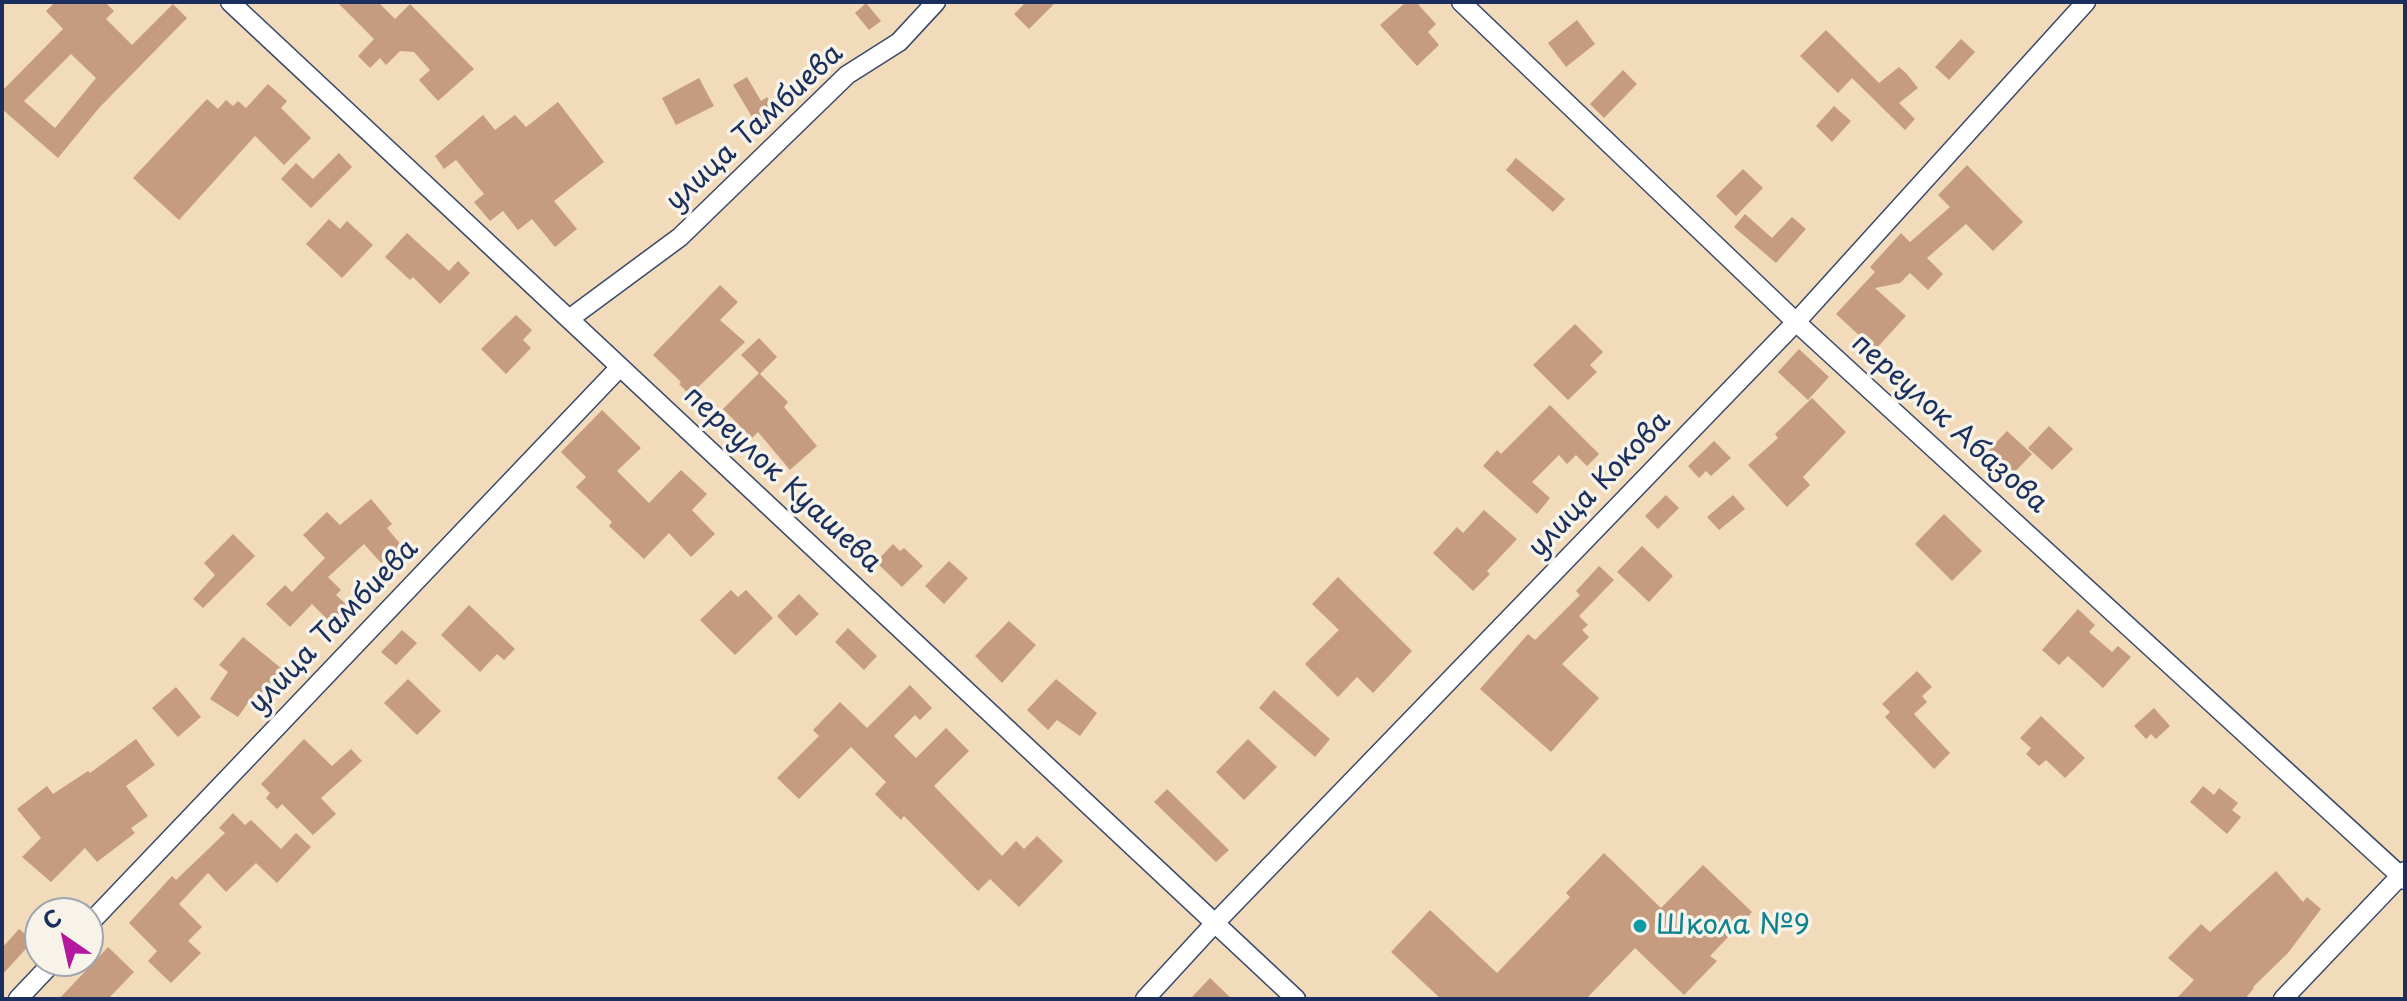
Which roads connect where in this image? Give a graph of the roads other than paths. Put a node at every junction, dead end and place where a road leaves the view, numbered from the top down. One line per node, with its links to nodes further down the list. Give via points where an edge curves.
1 (230, 2): 5 (street, переулок Куашева)
2 (936, 2): 5 (street, улица Тамбиева, via 899,42 847,75 680,237)
3 (1461, 2): 6 (street, переулок Абазова)
4 (2086, 2): 6 (street, улица Кокова)
5 (569, 319): 7 (street, переулок Куашева)
6 (1796, 322): 8 (street, переулок Абазова); 10 (street, улица Кокова)
7 (620, 367): 9 (street, улица Тамбиева); 10 (street, переулок Куашева)
8 (2404, 875): 15 (street)
9 (104, 908)
10 (1214, 924): 13 (street, улица Кокова); 14 (street, переулок Куашева)
11 (39, 977): 12 (street)
12 (18, 999)
13 (1145, 999)
14 (1296, 999)
15 (2283, 999)

